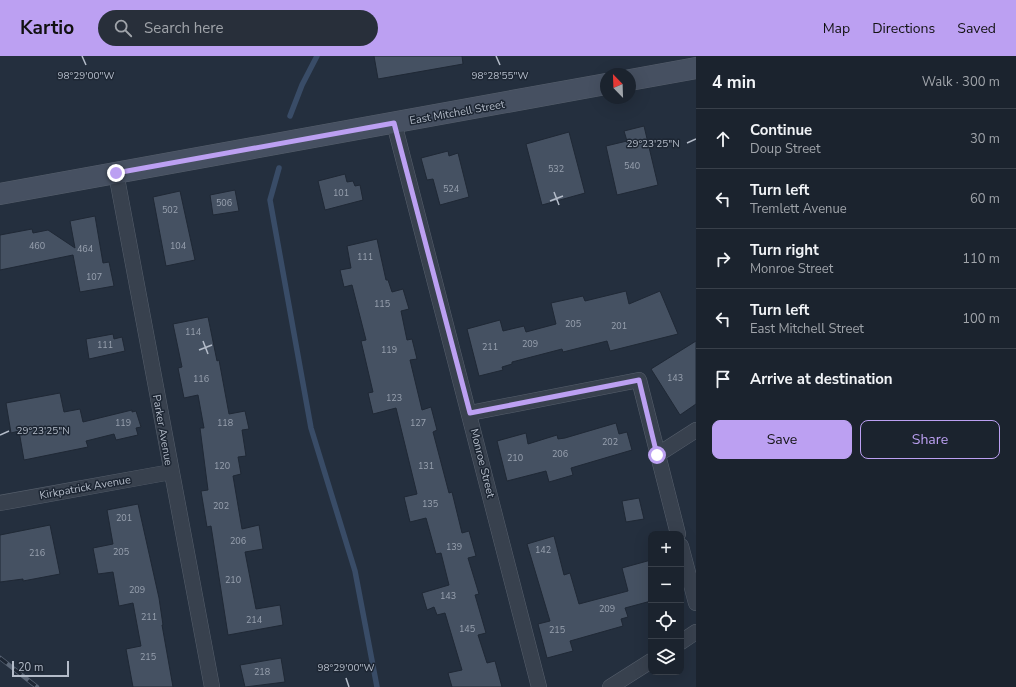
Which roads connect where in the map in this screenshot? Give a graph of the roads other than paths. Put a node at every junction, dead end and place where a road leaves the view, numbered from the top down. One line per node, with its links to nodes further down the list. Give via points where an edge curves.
1 (696, 68): 2 (street)
2 (636, 79)
3 (600, 85): 4 (street, East Mitchell Street)
4 (394, 123): 5 (street, East Mitchell Street); 7 (street, Monroe Street)
5 (116, 173): 6 (street, East Mitchell Street); 10 (street, Parker Avenue)
6 (0, 194)
7 (470, 413): 9 (street, via 639,380); 19 (street, Monroe Street)
8 (696, 430): 9 (street)
9 (657, 455): 12 (street)
10 (171, 472): 11 (street, Kirkpatrick Avenue); 18 (street, Parker Avenue)
11 (0, 503)
12 (677, 531)
13 (684, 557): 14 (street)
14 (696, 602)
15 (696, 632): 16 (street)
16 (684, 640)
17 (648, 663): 20 (street)
18 (212, 687)
19 (540, 687)
20 (610, 687)

